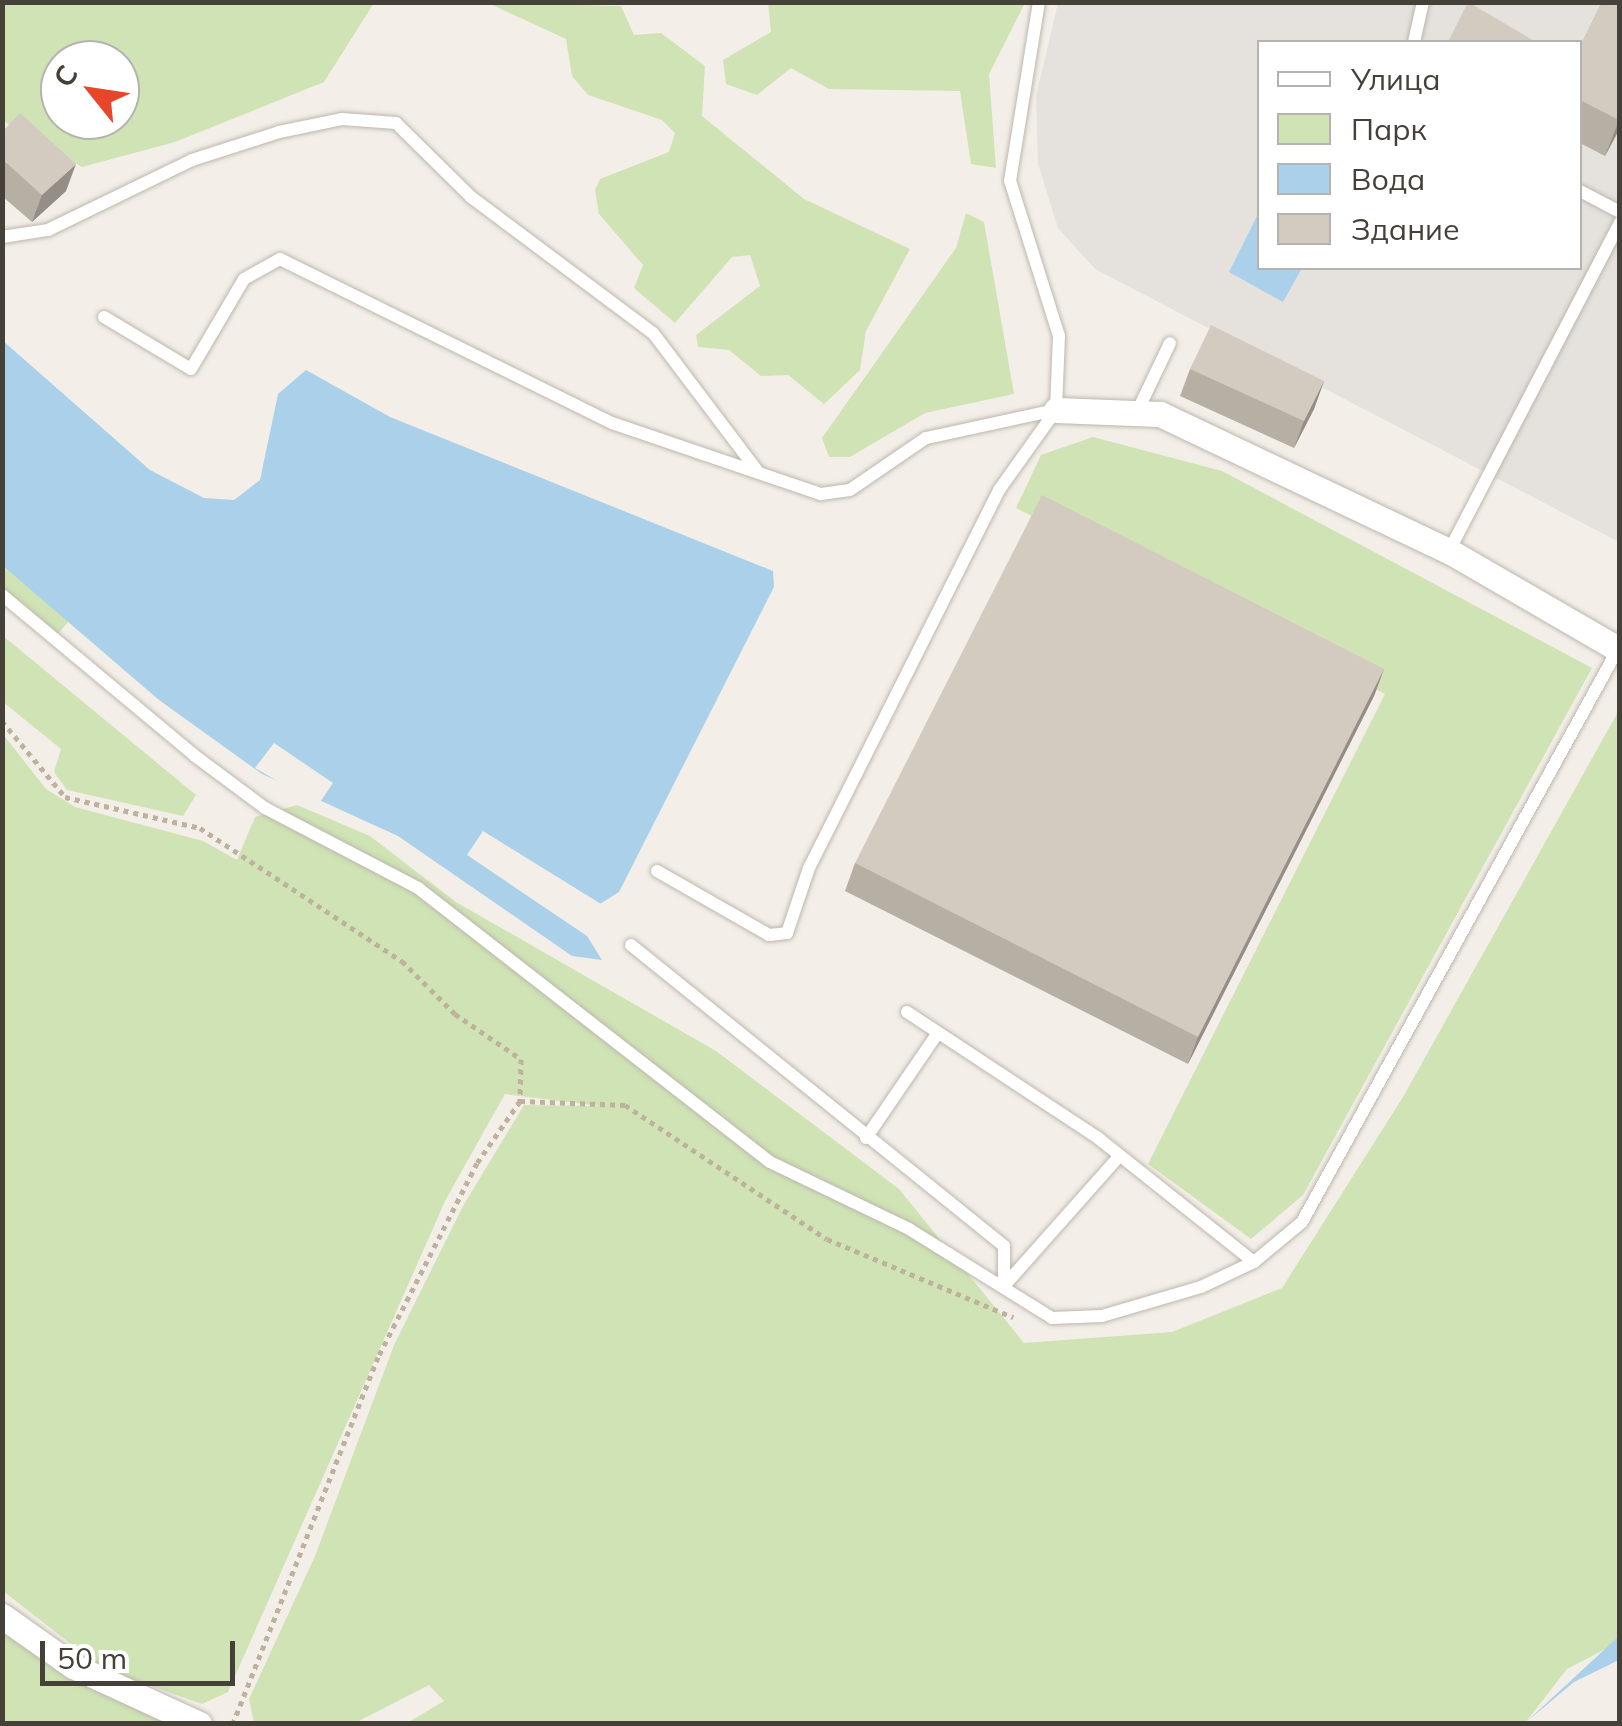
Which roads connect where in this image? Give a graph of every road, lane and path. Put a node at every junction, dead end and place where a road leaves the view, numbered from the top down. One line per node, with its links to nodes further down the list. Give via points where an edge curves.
1 (1039, 2): 10 (lane, via 1010,181 1060,336)
2 (1424, 2): 3 (lane)
3 (1414, 40)
4 (1582, 192): 5 (lane)
5 (1620, 212)
6 (1620, 223): 13 (lane)
7 (2, 237): 12 (lane, via 48,230 192,160 279,132 342,119 396,123 471,197 653,332)
8 (104, 317): 12 (lane, via 192,370 244,278 280,259 612,423)
9 (1170, 344): 11 (lane)
10 (1056, 410): 11 (street); 12 (lane, via 926,438 850,490 821,494); 17 (lane, via 999,490 809,868 787,932 769,935)
11 (1138, 410): 13 (street)
12 (758, 472)
13 (1449, 551): 15 (street)
14 (2, 595): 25 (lane, via 194,756 265,808 418,888 770,1162)
15 (1619, 649): 24 (lane, via 1342,1160 1302,1222)
16 (2, 721): 21 (path, via 65,798 200,828 402,961 454,1014 521,1059)
17 (658, 871)
18 (631, 944): 22 (lane)
19 (907, 1012): 20 (lane)
20 (938, 1033): 22 (lane); 23 (lane, via 1098,1138)
21 (520, 1101): 26 (path, via 624,1105 827,1240 937,1278 998,1314); 29 (path, via 477,1163 378,1357)
22 (866, 1138): 25 (lane, via 1004,1246)
23 (1116, 1160): 24 (lane); 25 (lane)
24 (1254, 1262): 26 (lane, via 1155,1302)
25 (1004, 1286): 26 (lane)
26 (1052, 1318)
27 (2, 1616): 28 (street, via 73,1666)
28 (199, 1724)
29 (234, 1724)

